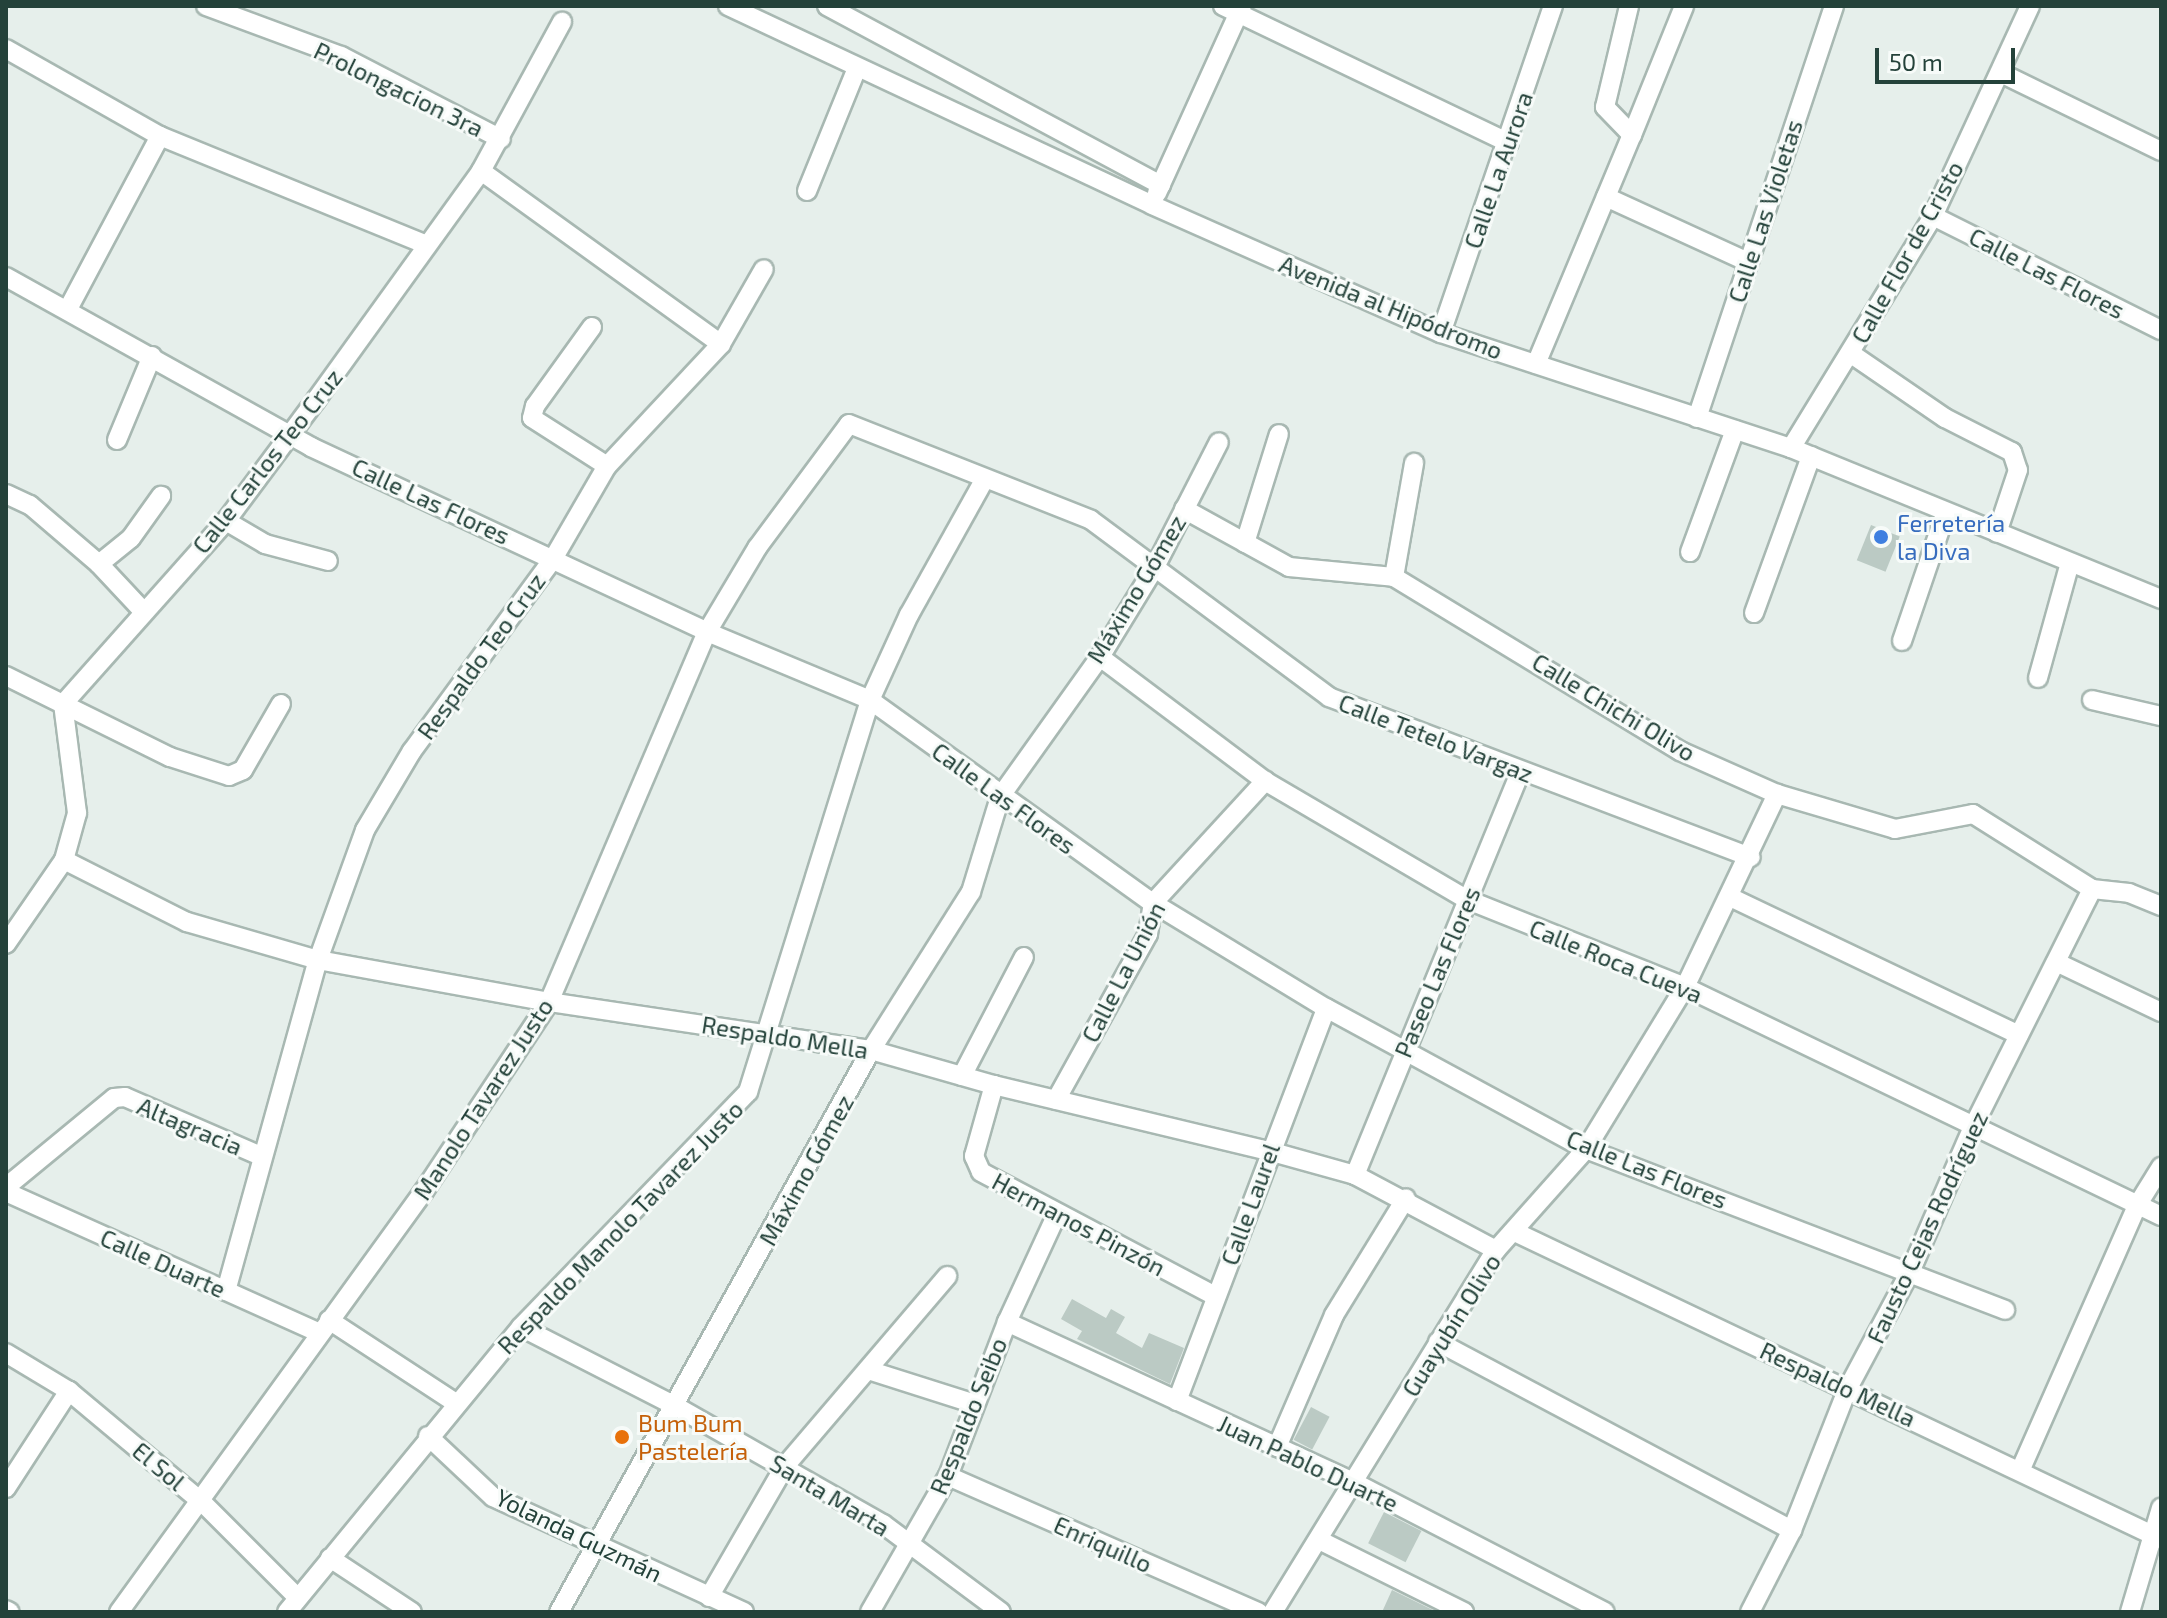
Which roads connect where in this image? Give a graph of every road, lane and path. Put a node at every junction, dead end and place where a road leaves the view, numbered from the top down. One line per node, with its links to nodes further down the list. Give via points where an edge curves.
1 (206, 6): 16 (street, Prolongacion 3ra, via 341,56)
2 (827, 6): 20 (street)
3 (1553, 6): 17 (street, Calle La Aurora)
4 (1629, 6): 14 (street, via 1605,107)
5 (1684, 6): 14 (street)
6 (1834, 6): 26 (street, Calle Las Violetas)
7 (2030, 6): 13 (street, Calle Flor de Cristo)
8 (731, 7): 12 (street, Avenida al Hipódromo)
9 (1234, 9): 17 (street); 20 (street)
10 (562, 22): 16 (street, Calle Carlos Teo Cruz)
11 (6, 49): 15 (street)
12 (857, 68): 21 (street); 23 (street, Avenida al Hipódromo)
13 (2001, 73): 18 (street); 24 (street, Calle Flor de Cristo)
14 (1632, 135): 22 (street)
15 (160, 136): 25 (street); 29 (street)
16 (501, 139): 19 (street, Calle Carlos Teo Cruz)
17 (1509, 143): 32 (street, Calle La Aurora)
18 (2161, 151)
19 (481, 171): 25 (street, Calle Carlos Teo Cruz); 33 (street)
20 (1161, 185): 23 (street)
21 (807, 191)
22 (1606, 197): 26 (street); 36 (street)
23 (1152, 205): 32 (street, Avenida al Hipódromo)
24 (1933, 216): 31 (street, Calle Las Flores); 34 (street, Calle Flor de Cristo)
25 (427, 245): 40 (street, Calle Carlos Teo Cruz)
26 (1748, 262): 37 (street, Calle Las Violetas)
27 (764, 269): 33 (street, Respaldo Teo Cruz)
28 (6, 277): 29 (street, Calle Las Flores)
29 (68, 309): 35 (street, Calle Las Flores)
30 (592, 327): 47 (street, via 535,406 532,418)
31 (2161, 330)
32 (1441, 333): 36 (street, Avenida al Hipódromo)
33 (721, 344): 47 (street, Respaldo Teo Cruz)
34 (1850, 353): 44 (street, Calle Flor de Cristo); 54 (street, via 1945,418 2012,452 2018,470)
35 (152, 356): 40 (street, Calle Las Flores); 42 (street)
36 (1536, 364): 37 (street, Avenida al Hipódromo)
37 (1697, 418): 39 (street, Avenida al Hipódromo)
38 (849, 424): 48 (street, Calle Tetelo Vargaz, via 859,423); 66 (street, Manolo Tavarez Justo, via 757,548)
39 (1735, 430): 44 (street, Avenida al Hipódromo); 56 (street)
40 (292, 433): 53 (street, Calle Carlos Teo Cruz); 57 (street, Calle Las Flores, via 311,447)
41 (1279, 434): 55 (street)
42 (117, 440)
43 (1219, 442): 51 (street, Máximo Gómez)
44 (1791, 448): 45 (street, Avenida al Hipódromo)
45 (1811, 456): 52 (street, Avenida al Hipódromo); 65 (street)
46 (1414, 463): 62 (street)
47 (607, 466): 57 (street, Respaldo Teo Cruz)
48 (984, 480): 61 (street, Calle Tetelo Vargaz, via 1091,520); 71 (street, Respaldo Manolo Tavarez Justo, via 909,615)
49 (6, 494): 60 (street, via 30,505)
50 (161, 496): 60 (street, via 131,538)
51 (1184, 509): 55 (street, Calle Chichi Olivo); 61 (street, Máximo Gómez)
52 (1946, 512): 54 (street, Avenida al Hipódromo); 67 (street)
53 (226, 521): 58 (street, via 265,544); 64 (street, Calle Carlos Teo Cruz)
54 (1997, 533): 59 (street, Avenida al Hipódromo)
55 (1245, 543): 62 (street, Calle Chichi Olivo, via 1289,567)
56 (1690, 552)
57 (553, 559): 66 (street, Calle Las Flores); 89 (street, Respaldo Teo Cruz, via 412,751 365,830)
58 (328, 561)
59 (2070, 563): 63 (street, Avenida al Hipódromo); 70 (street)
60 (99, 564): 64 (street)
61 (1155, 567): 68 (street, Máximo Gómez); 76 (street, Calle Tetelo Vargaz, via 1329,697)
62 (1394, 577): 78 (street, Calle Chichi Olivo, via 1680,751)
63 (2161, 599)
64 (142, 610): 73 (street, Calle Carlos Teo Cruz)
65 (1754, 613)
66 (707, 632): 71 (street, Calle Las Flores); 92 (street, Manolo Tavarez Justo)
67 (1902, 641)
68 (1100, 657): 77 (street, Calle Roca Cueva); 79 (street, Máximo Gómez)
69 (6, 676): 73 (street)
70 (2038, 678)
71 (870, 700): 79 (street, Calle Las Flores); 95 (street, Respaldo Manolo Tavarez Justo)
72 (2092, 700): 75 (street)
73 (63, 704): 74 (street, via 170,757 229,776 243,770); 81 (street, via 77,813)
74 (281, 704)
75 (2161, 716)
76 (1521, 771): 80 (street, Calle Tetelo Vargaz); 84 (street, Paseo Las Flores)
77 (1265, 781): 84 (street, Calle Roca Cueva); 85 (street, Calle La Unión)
78 (1777, 794): 80 (street, Guayubín Olivo); 82 (street, Calle Chichi Olivo, via 1895,829 1973,814)
79 (1000, 797): 85 (street, Calle Las Flores); 98 (street, Máximo Gómez, via 971,892)
80 (1751, 857): 83 (street, Guayubín Olivo)
81 (64, 860): 87 (street); 89 (street, Respaldo Mella, via 187,922)
82 (2092, 889): 86 (street, via 2129,893); 90 (street, Fausto Cejas Rodríguez)
83 (1730, 897): 91 (street, Guayubín Olivo); 96 (street)
84 (1468, 900): 91 (street, Calle Roca Cueva); 97 (street, Paseo Las Flores)
85 (1153, 903): 93 (street, Calle Las Flores); 101 (street, Calle La Unión, via 1148,934)
86 (2161, 906)
87 (6, 944)
88 (1024, 957): 99 (street)
89 (318, 960): 92 (street, Respaldo Mella); 105 (street, Respaldo Teo Cruz)
90 (2056, 962): 94 (street); 96 (street, Fausto Cejas Rodríguez)
91 (1685, 987): 102 (street, Calle Roca Cueva); 103 (street, Guayubín Olivo)
92 (549, 1002): 95 (street, Respaldo Mella); 121 (street, Manolo Tavarez Justo, via 424,1191)
93 (1326, 1008): 97 (street, Calle Las Flores); 104 (street, Calle Laurel)
94 (2161, 1012)
95 (769, 1031): 98 (street, Respaldo Mella); 122 (street, Respaldo Manolo Tavarez Justo, via 741,1103)
96 (2019, 1035): 102 (street, Fausto Cejas Rodríguez)
97 (1404, 1048): 103 (street, Calle Las Flores); 107 (street, Paseo Las Flores)
98 (871, 1050): 99 (street, Respaldo Mella); 131 (street, Máximo Gómez)
99 (962, 1076): 100 (street, Respaldo Mella)
100 (994, 1085): 101 (street, Respaldo Mella); 111 (street, Hermanos Pinzón, via 974,1164)
101 (1056, 1100): 104 (street, Respaldo Mella)
102 (1973, 1127): 110 (street, Calle Roca Cueva); 115 (street, Fausto Cejas Rodríguez)
103 (1586, 1149): 113 (street, Guayubín Olivo); 115 (street, Calle Las Flores)
104 (1269, 1151): 107 (street, Respaldo Mella); 118 (street, Calle Laurel)
105 (263, 1157): 108 (street, Altagracia, via 125,1097 114,1098); 117 (street, Respaldo Teo Cruz)
106 (2161, 1167): 110 (street)
107 (1355, 1175): 109 (street, Respaldo Mella)
108 (6, 1190): 117 (street, Calle Duarte)
109 (1406, 1198): 114 (street, Respaldo Mella); 133 (street, via 1334,1315)
110 (2138, 1204): 112 (street, Calle Roca Cueva); 135 (street)
111 (1056, 1216): 118 (street, Hermanos Pinzón); 120 (street, Respaldo Seibo)
112 (2161, 1216)
113 (1515, 1232): 114 (street, Guayubín Olivo); 126 (street, Respaldo Mella)
114 (1496, 1250): 123 (street, Guayubín Olivo)
115 (1911, 1270): 119 (street, Calle Las Flores); 126 (street, Fausto Cejas Rodríguez)
116 (947, 1276): 125 (street)
117 (226, 1291): 121 (street, Calle Duarte)
118 (1215, 1296): 128 (street, Calle Laurel)
119 (2005, 1310)
120 (1007, 1322): 128 (street, Juan Pablo Duarte); 130 (street, Respaldo Seibo)
121 (324, 1327): 129 (street, Calle Duarte); 139 (street, Manolo Tavarez Justo)
122 (521, 1327): 129 (street, Respaldo Manolo Tavarez Justo); 131 (street, Santa Marta)
123 (1438, 1342): 137 (street, Guayubín Olivo); 141 (street)
124 (6, 1353): 127 (street, El Sol)
125 (868, 1370): 130 (street); 134 (street)
126 (1848, 1388): 135 (street, Respaldo Mella); 141 (street, Fausto Cejas Rodríguez)
127 (69, 1391): 138 (street); 139 (street, El Sol)
128 (1177, 1401): 133 (street, Juan Pablo Duarte)
129 (456, 1403): 132 (street, Respaldo Manolo Tavarez Justo)
130 (975, 1404): 136 (street, Respaldo Seibo)
131 (677, 1407): 134 (street, Santa Marta); 145 (street, Máximo Gómez)
132 (428, 1436): 145 (street, Yolanda Guzmán, via 493,1497); 146 (street, Respaldo Manolo Tavarez Justo)
133 (1277, 1447): 137 (street, Juan Pablo Duarte)
134 (785, 1466): 144 (street, Santa Marta, via 883,1524); 147 (street)
135 (2020, 1471): 142 (street, Respaldo Mella)
136 (948, 1476): 144 (street, Respaldo Seibo); 155 (street, Enriquillo)
137 (1355, 1483): 143 (street, Guayubín Olivo); 158 (street, Juan Pablo Duarte)
138 (6, 1488)
139 (203, 1503): 148 (street, El Sol); 149 (street, Manolo Tavarez Justo)
140 (2161, 1508): 142 (street)
141 (1792, 1530): 159 (street, Fausto Cejas Rodríguez)
142 (2157, 1537): 160 (street)
143 (1319, 1540): 156 (street, Guayubín Olivo); 157 (street)
144 (908, 1545): 153 (street, Respaldo Seibo); 154 (street, Santa Marta)
145 (599, 1548): 147 (street, Yolanda Guzmán); 151 (street, Máximo Gómez)
146 (330, 1558): 148 (street, Respaldo Manolo Tavarez Justo); 150 (street)
147 (709, 1597): 152 (street, Yolanda Guzmán)
148 (292, 1605)
149 (119, 1612)
150 (412, 1612)
151 (559, 1612)
152 (744, 1612)
153 (870, 1612)
154 (1001, 1612)
155 (1258, 1612)
156 (1273, 1612)
157 (1464, 1612)
158 (1605, 1612)
159 (1750, 1612)
160 (2130, 1612)

